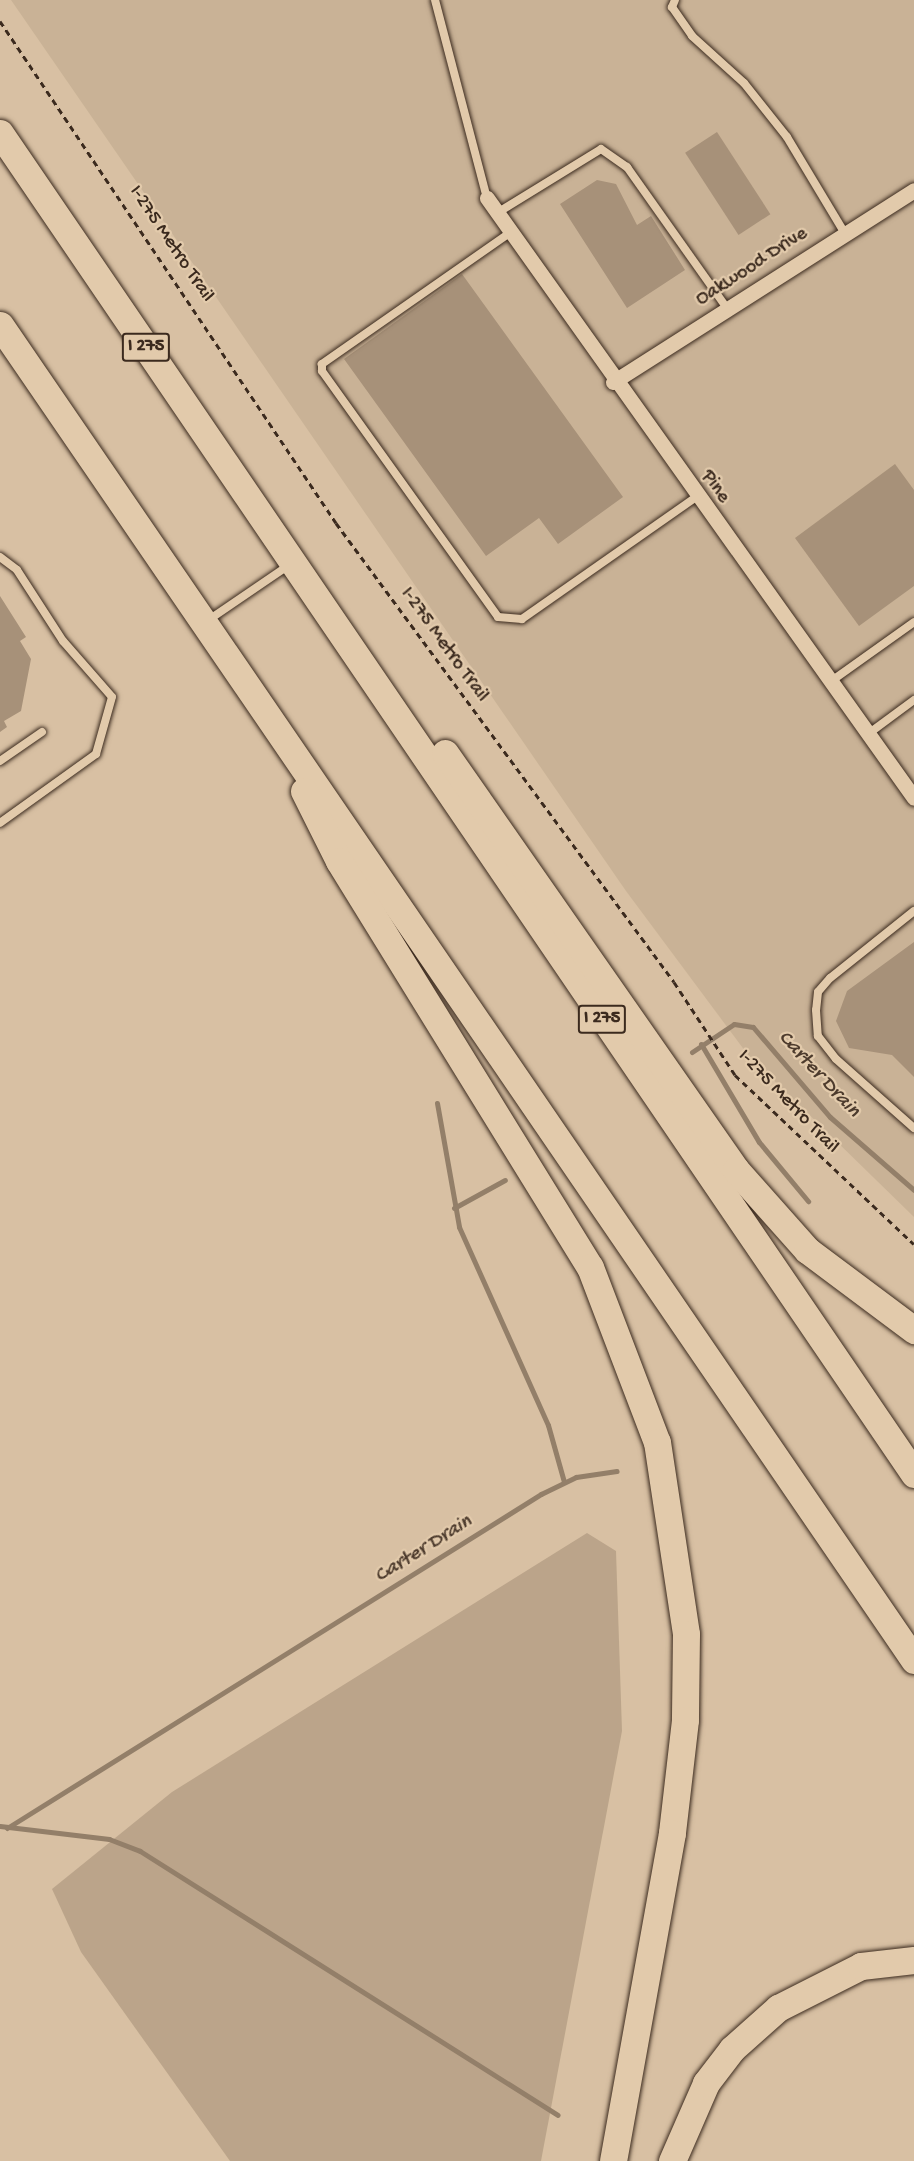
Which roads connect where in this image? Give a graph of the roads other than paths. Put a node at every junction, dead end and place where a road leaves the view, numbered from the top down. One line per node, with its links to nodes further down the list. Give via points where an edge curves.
1 (435, 0): 5 (lane)
2 (671, 2): 8 (lane, via 692,36 768,111)
3 (0, 133): 14 (highway, I 275)
4 (914, 190): 8 (street, Oakwood Drive)
5 (487, 198): 6 (street, Pine)
6 (497, 213): 7 (street, Pine); 9 (lane, via 601,149 627,167)
7 (511, 232): 11 (street, Pine); 12 (lane, via 322,364 329,381 498,617 522,619)
8 (844, 232): 9 (street, Oakwood Drive)
9 (727, 309): 11 (street, Oakwood Drive)
10 (0, 325): 16 (highway)
11 (613, 382): 12 (street, Pine)
12 (696, 497): 18 (street, Pine)
13 (0, 557): 25 (lane, via 17,570 63,641 112,697 96,754)
14 (292, 562): 16 (lane); 17 (highway, I 275)
15 (914, 622): 18 (lane)
16 (203, 624): 23 (highway)
17 (358, 654): 28 (highway, via 428,730 776,1218 835,1272); 29 (highway, I 275)
18 (830, 682): 21 (street, Pine)
19 (914, 700): 21 (lane)
20 (42, 732): 22 (lane)
21 (868, 734): 24 (street, Pine)
22 (0, 761)
23 (297, 761): 30 (highway); 32 (highway, via 307,807 590,1267 657,1442 686,1634 686,1720 672,1833)
24 (914, 798)
25 (0, 823)
26 (914, 911): 27 (lane, via 830,978 819,992 816,1010 818,1036 836,1059)
27 (914, 1128)
28 (914, 1330)
29 (914, 1474)
30 (914, 1660)
31 (914, 1960): 33 (highway, via 861,1966 778,2008 732,2049 706,2083)
32 (613, 2161)
33 (672, 2161)

